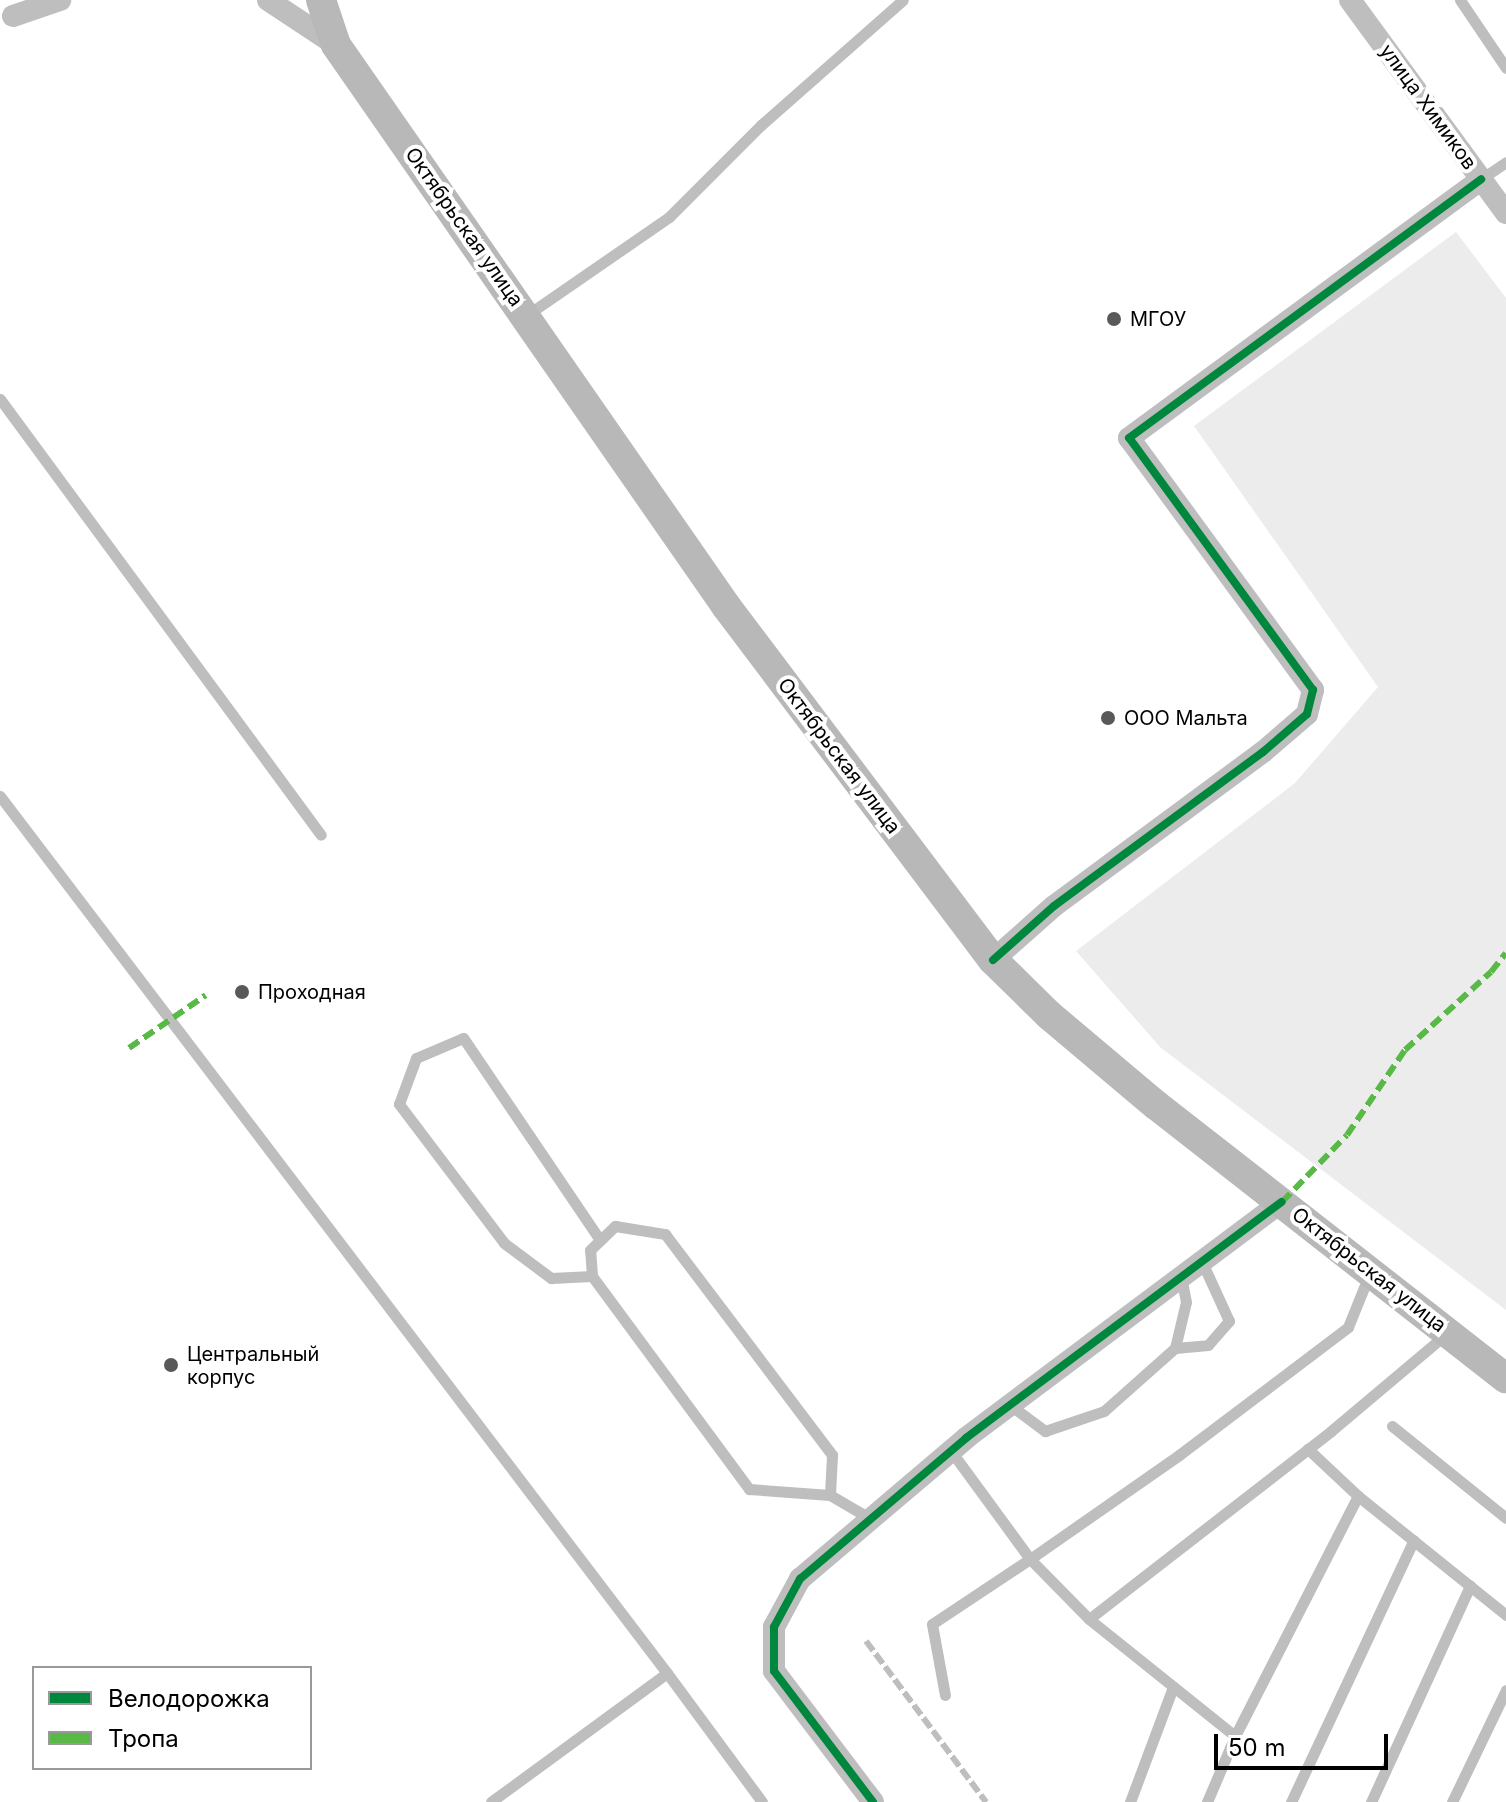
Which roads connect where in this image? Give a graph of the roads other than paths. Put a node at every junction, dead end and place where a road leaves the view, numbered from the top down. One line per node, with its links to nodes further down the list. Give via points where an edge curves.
1 (60, 0): 7 (street)
2 (268, 0): 8 (street)
3 (321, 0): 8 (main road, Октябрьская улица)
4 (903, 0): 13 (lane, via 761,125 669,217)
5 (1350, 0): 11 (street, улица Химиков)
6 (1460, 0): 9 (lane)
7 (13, 15)
8 (336, 45): 13 (main road, Октябрьская улица)
9 (1506, 68)
10 (1506, 162): 11 (lane)
11 (1481, 179): 12 (street, улица Химиков); 17 (street, via 1129,438 1313,690 1307,714 1054,906)
12 (1506, 213)
13 (527, 316): 17 (main road, Октябрьская улица, via 726,606)
14 (0, 399): 16 (lane)
15 (0, 796): 40 (lane)
16 (321, 835)
17 (993, 960): 18 (main road, Октябрьская улица, via 1144,1095)
18 (1282, 1202): 20 (street); 21 (main road, Октябрьская улица)
19 (600, 1240): 22 (lane, via 590,1250); 22 (lane, via 463,1038 416,1058 399,1104 504,1243 551,1278); 31 (lane, via 615,1226 665,1234 832,1455)
20 (1202, 1262): 23 (street); 25 (lane, via 1229,1321 1208,1345)
21 (1370, 1271): 24 (main road, Октябрьская улица); 36 (lane, via 1348,1327)
22 (592, 1276): 31 (lane, via 749,1489)
23 (1181, 1277): 25 (lane, via 1186,1302); 27 (street)
24 (1448, 1332): 26 (main road, Октябрьская улица); 29 (lane)
25 (1175, 1348): 27 (lane, via 1104,1411 1045,1431)
26 (1506, 1378)
27 (1010, 1405): 30 (street)
28 (1392, 1426): 33 (lane)
29 (1308, 1449): 32 (lane); 39 (lane)
30 (951, 1451): 34 (street); 36 (lane)
31 (830, 1495): 34 (lane)
32 (1358, 1496): 35 (lane); 44 (lane)
33 (1506, 1518)
34 (871, 1519): 47 (street, via 800,1579 774,1627 774,1671)
35 (1414, 1540): 37 (lane); 50 (lane)
36 (1030, 1559): 39 (lane); 43 (lane, via 932,1624)
37 (1470, 1586): 38 (lane); 51 (lane)
38 (1506, 1615)
39 (1089, 1619): 41 (lane)
40 (667, 1673): 45 (lane); 46 (lane)
41 (1173, 1687): 44 (lane); 48 (lane)
42 (1506, 1690): 52 (lane)
43 (945, 1695)
44 (1235, 1736): 49 (lane)
45 (493, 1802)
46 (762, 1802)
47 (873, 1802)
48 (1130, 1802)
49 (1207, 1802)
50 (1291, 1802)
51 (1371, 1802)
52 (1452, 1802)

